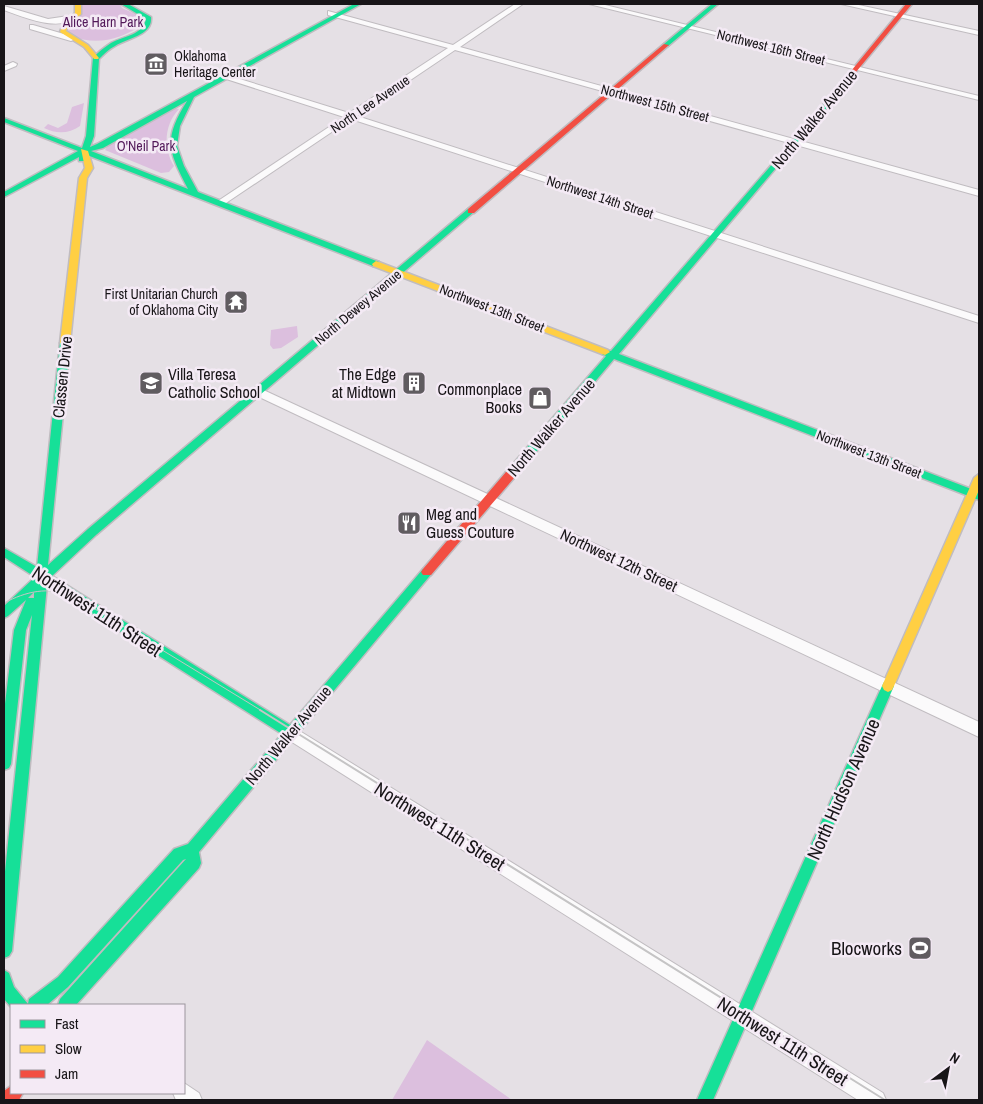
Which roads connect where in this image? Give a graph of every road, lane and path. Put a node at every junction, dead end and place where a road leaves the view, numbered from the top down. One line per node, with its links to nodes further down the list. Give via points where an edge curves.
1 (78, 4): 13 (street, via 78,13)
2 (124, 4): 16 (street, via 150,20 144,29)
3 (353, 4): 10 (street)
4 (519, 4): 18 (street, North Lee Avenue)
5 (592, 4): 14 (street, Northwest 16th Street)
6 (715, 4): 14 (street, North Dewey Avenue)
7 (845, 4): 11 (street)
8 (909, 4): 11 (street, North Walker Avenue)
9 (4, 8): 13 (street, via 48,23)
10 (335, 14): 18 (street, Northwest 15th Street); 23 (street)
11 (900, 16): 15 (street); 21 (street, North Walker Avenue)
12 (4, 17): 17 (street)
13 (74, 17): 17 (street, via 63,30)
14 (688, 27): 21 (street, Northwest 16th Street); 25 (street, North Dewey Avenue)
15 (979, 33)
16 (123, 39): 17 (street); 19 (street)
17 (74, 40): 19 (street, via 86,46)
18 (454, 47): 25 (street, Northwest 15th Street); 27 (street, North Lee Avenue)
19 (96, 58): 29 (street, Classen Drive)
20 (13, 64): 22 (street)
21 (857, 68): 26 (street, Northwest 16th Street); 32 (street, North Walker Avenue)
22 (4, 69)
23 (224, 76): 24 (street); 27 (street, Northwest 14th Street)
24 (194, 91): 30 (street); 33 (street, via 100,146); 39 (street, via 177,120 172,141)
25 (612, 91): 32 (street, Northwest 15th Street); 35 (street, North Dewey Avenue)
26 (979, 98)
27 (351, 117): 35 (street, Northwest 14th Street); 41 (street, North Lee Avenue)
28 (4, 120): 31 (street, Northwest 13th Street)
29 (90, 124): 30 (street, via 103,130); 31 (street, via 73,132); 33 (street, Classen Drive)
30 (122, 127): 33 (street)
31 (47, 137): 33 (street, Northwest 13th Street)
32 (796, 141): 38 (street, Northwest 15th Street); 42 (street, North Walker Avenue)
33 (85, 149): 34 (street, Northwest 13th Street); 36 (street); 37 (street, Classen Drive, via 79,173)
34 (121, 165): 37 (street, via 100,169); 39 (street, Northwest 13th Street)
35 (518, 171): 42 (street, Northwest 14th Street); 43 (street, North Dewey Avenue)
36 (47, 172): 37 (street, via 71,172); 40 (street)
37 (83, 178): 51 (street, Classen Drive)
38 (979, 193)
39 (195, 194): 41 (street, Northwest 13th Street)
40 (4, 195)
41 (220, 204): 43 (street, Northwest 13th Street)
42 (716, 235): 44 (street, Northwest 14th Street); 45 (street, North Walker Avenue)
43 (399, 272): 45 (street, Northwest 13th Street); 46 (street, North Dewey Avenue)
44 (979, 320)
45 (613, 354): 48 (street, Northwest 13th Street); 49 (street, North Walker Avenue)
46 (259, 392): 49 (street, Northwest 12th Street); 51 (street, North Dewey Avenue)
47 (979, 478): 48 (street, North Hudson Avenue)
48 (976, 495): 53 (street, North Hudson Avenue)
49 (490, 500): 53 (street, Northwest 12th Street); 55 (street, North Walker Avenue)
50 (4, 552): 51 (street, Northwest 11th Street)
51 (43, 576): 52 (street, North Dewey Avenue); 55 (street, Northwest 11th Street); 56 (street, Classen Drive, via 20,630); 58 (street, Classen Drive, via 35,628)
52 (4, 613)
53 (888, 687): 54 (street, Northwest 12th Street); 63 (street, North Hudson Avenue)
54 (979, 730)
55 (290, 732): 57 (street, North Walker Avenue); 63 (street, Northwest 11th Street)
56 (4, 764)
57 (192, 850): 60 (street, North Walker Avenue, via 194,864); 62 (street, North Walker Avenue, via 179,854 64,982)
58 (4, 951)
59 (4, 978): 61 (street, via 7,991)
60 (74, 1002)
61 (17, 1004)
62 (35, 1004)
63 (742, 1015): 64 (street, North Hudson Avenue); 65 (street, Northwest 11th Street)
64 (705, 1100)
65 (876, 1100)

